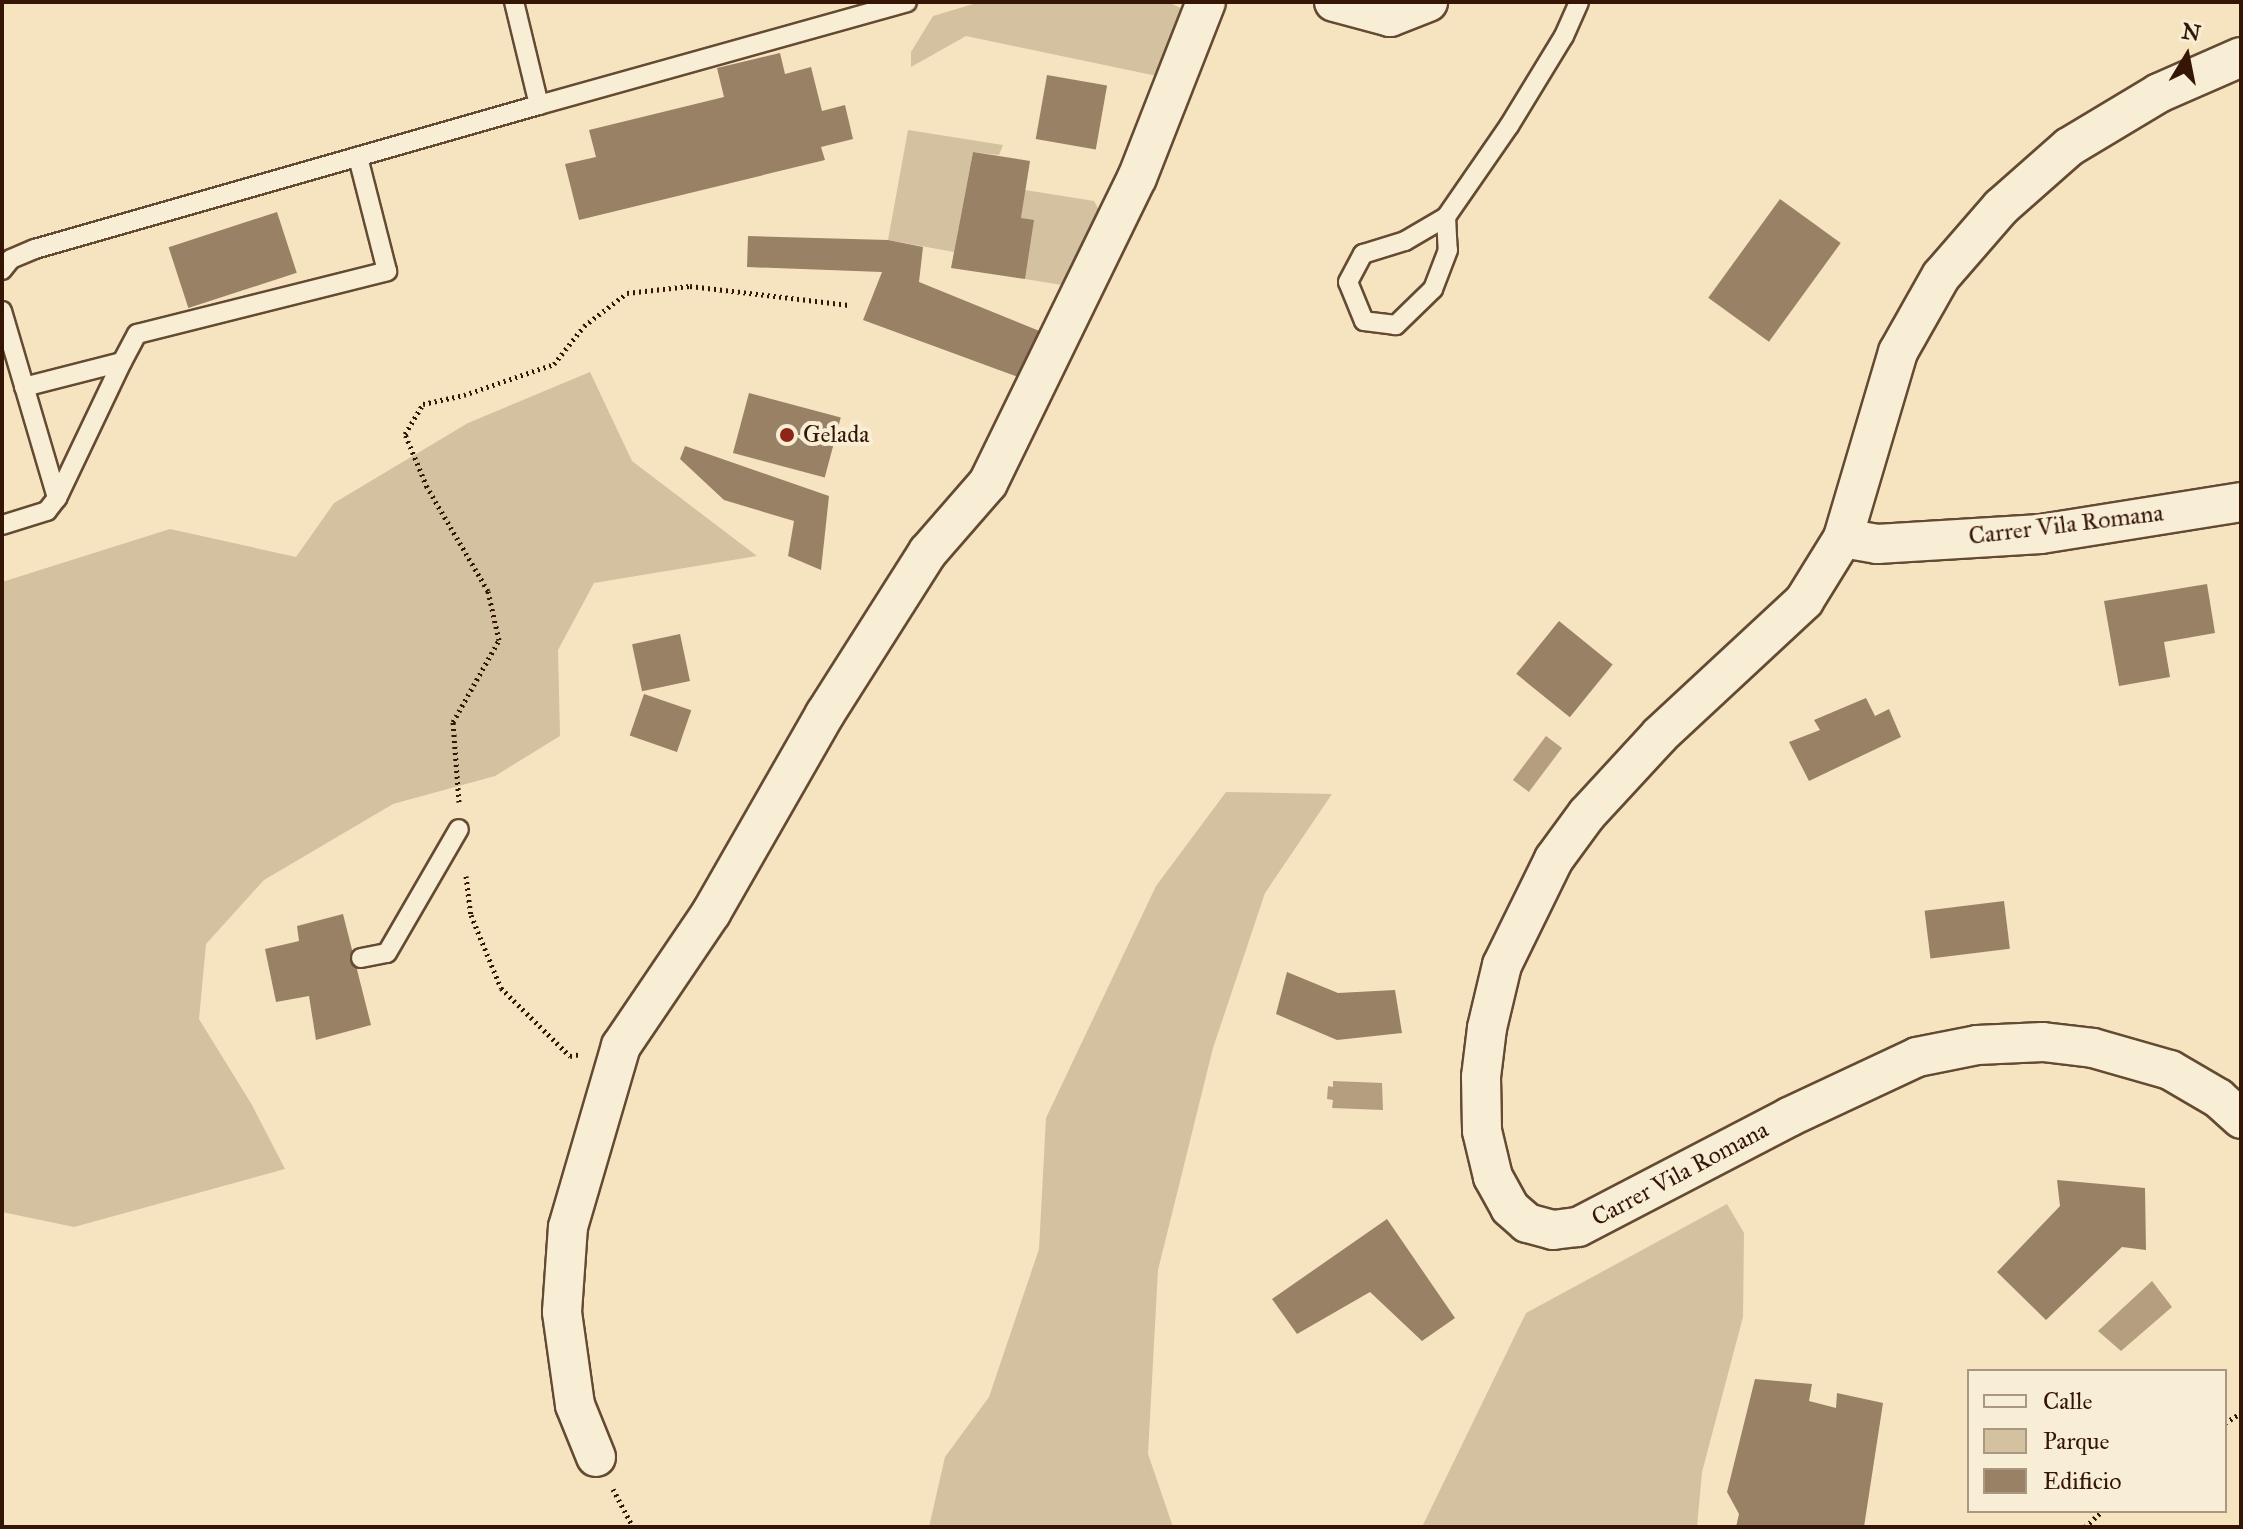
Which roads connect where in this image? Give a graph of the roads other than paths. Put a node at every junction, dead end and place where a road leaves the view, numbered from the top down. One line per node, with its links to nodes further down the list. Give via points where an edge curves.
1 (514, 2): 8 (lane)
2 (907, 2): 8 (lane)
3 (1206, 2): 22 (street, via 1137,178 988,483 928,552 825,714 711,913 621,1046 568,1227 562,1312 575,1405)
4 (1334, 2): 5 (street, via 1390,17)
5 (1428, 2)
6 (1579, 2): 10 (lane, via 1509,126)
7 (2241, 57): 18 (street, Carrer Vila Romana, via 2159,93 2069,147 2001,207 1941,276 1898,352)
8 (539, 105): 9 (lane)
9 (358, 157): 11 (lane, via 35,249 11,259); 13 (lane, via 387,271 137,334)
10 (1446, 217): 10 (lane, via 1405,241 1363,254 1348,282 1364,321 1396,325 1433,289 1448,250)
11 (2, 270)
12 (2, 311): 14 (lane)
13 (122, 362): 14 (lane); 15 (lane)
14 (24, 387): 15 (lane)
15 (57, 498): 17 (lane, via 47,511)
16 (2241, 502): 18 (street, Carrer Vila Romana, via 2041,534 1877,544)
17 (2, 525)
18 (1843, 538): 21 (street, Carrer Vila Romana, via 1804,601 1660,735 1587,814 1554,859 1502,965 1487,1028 1482,1131 1493,1177 1510,1208 1527,1223 1553,1230 1578,1227 1917,1057 1977,1045 2043,1042 2093,1048 2170,1070 2218,1098)
19 (459, 829): 20 (lane, via 387,953)
20 (361, 958)
21 (2241, 1119)
22 (596, 1457)

